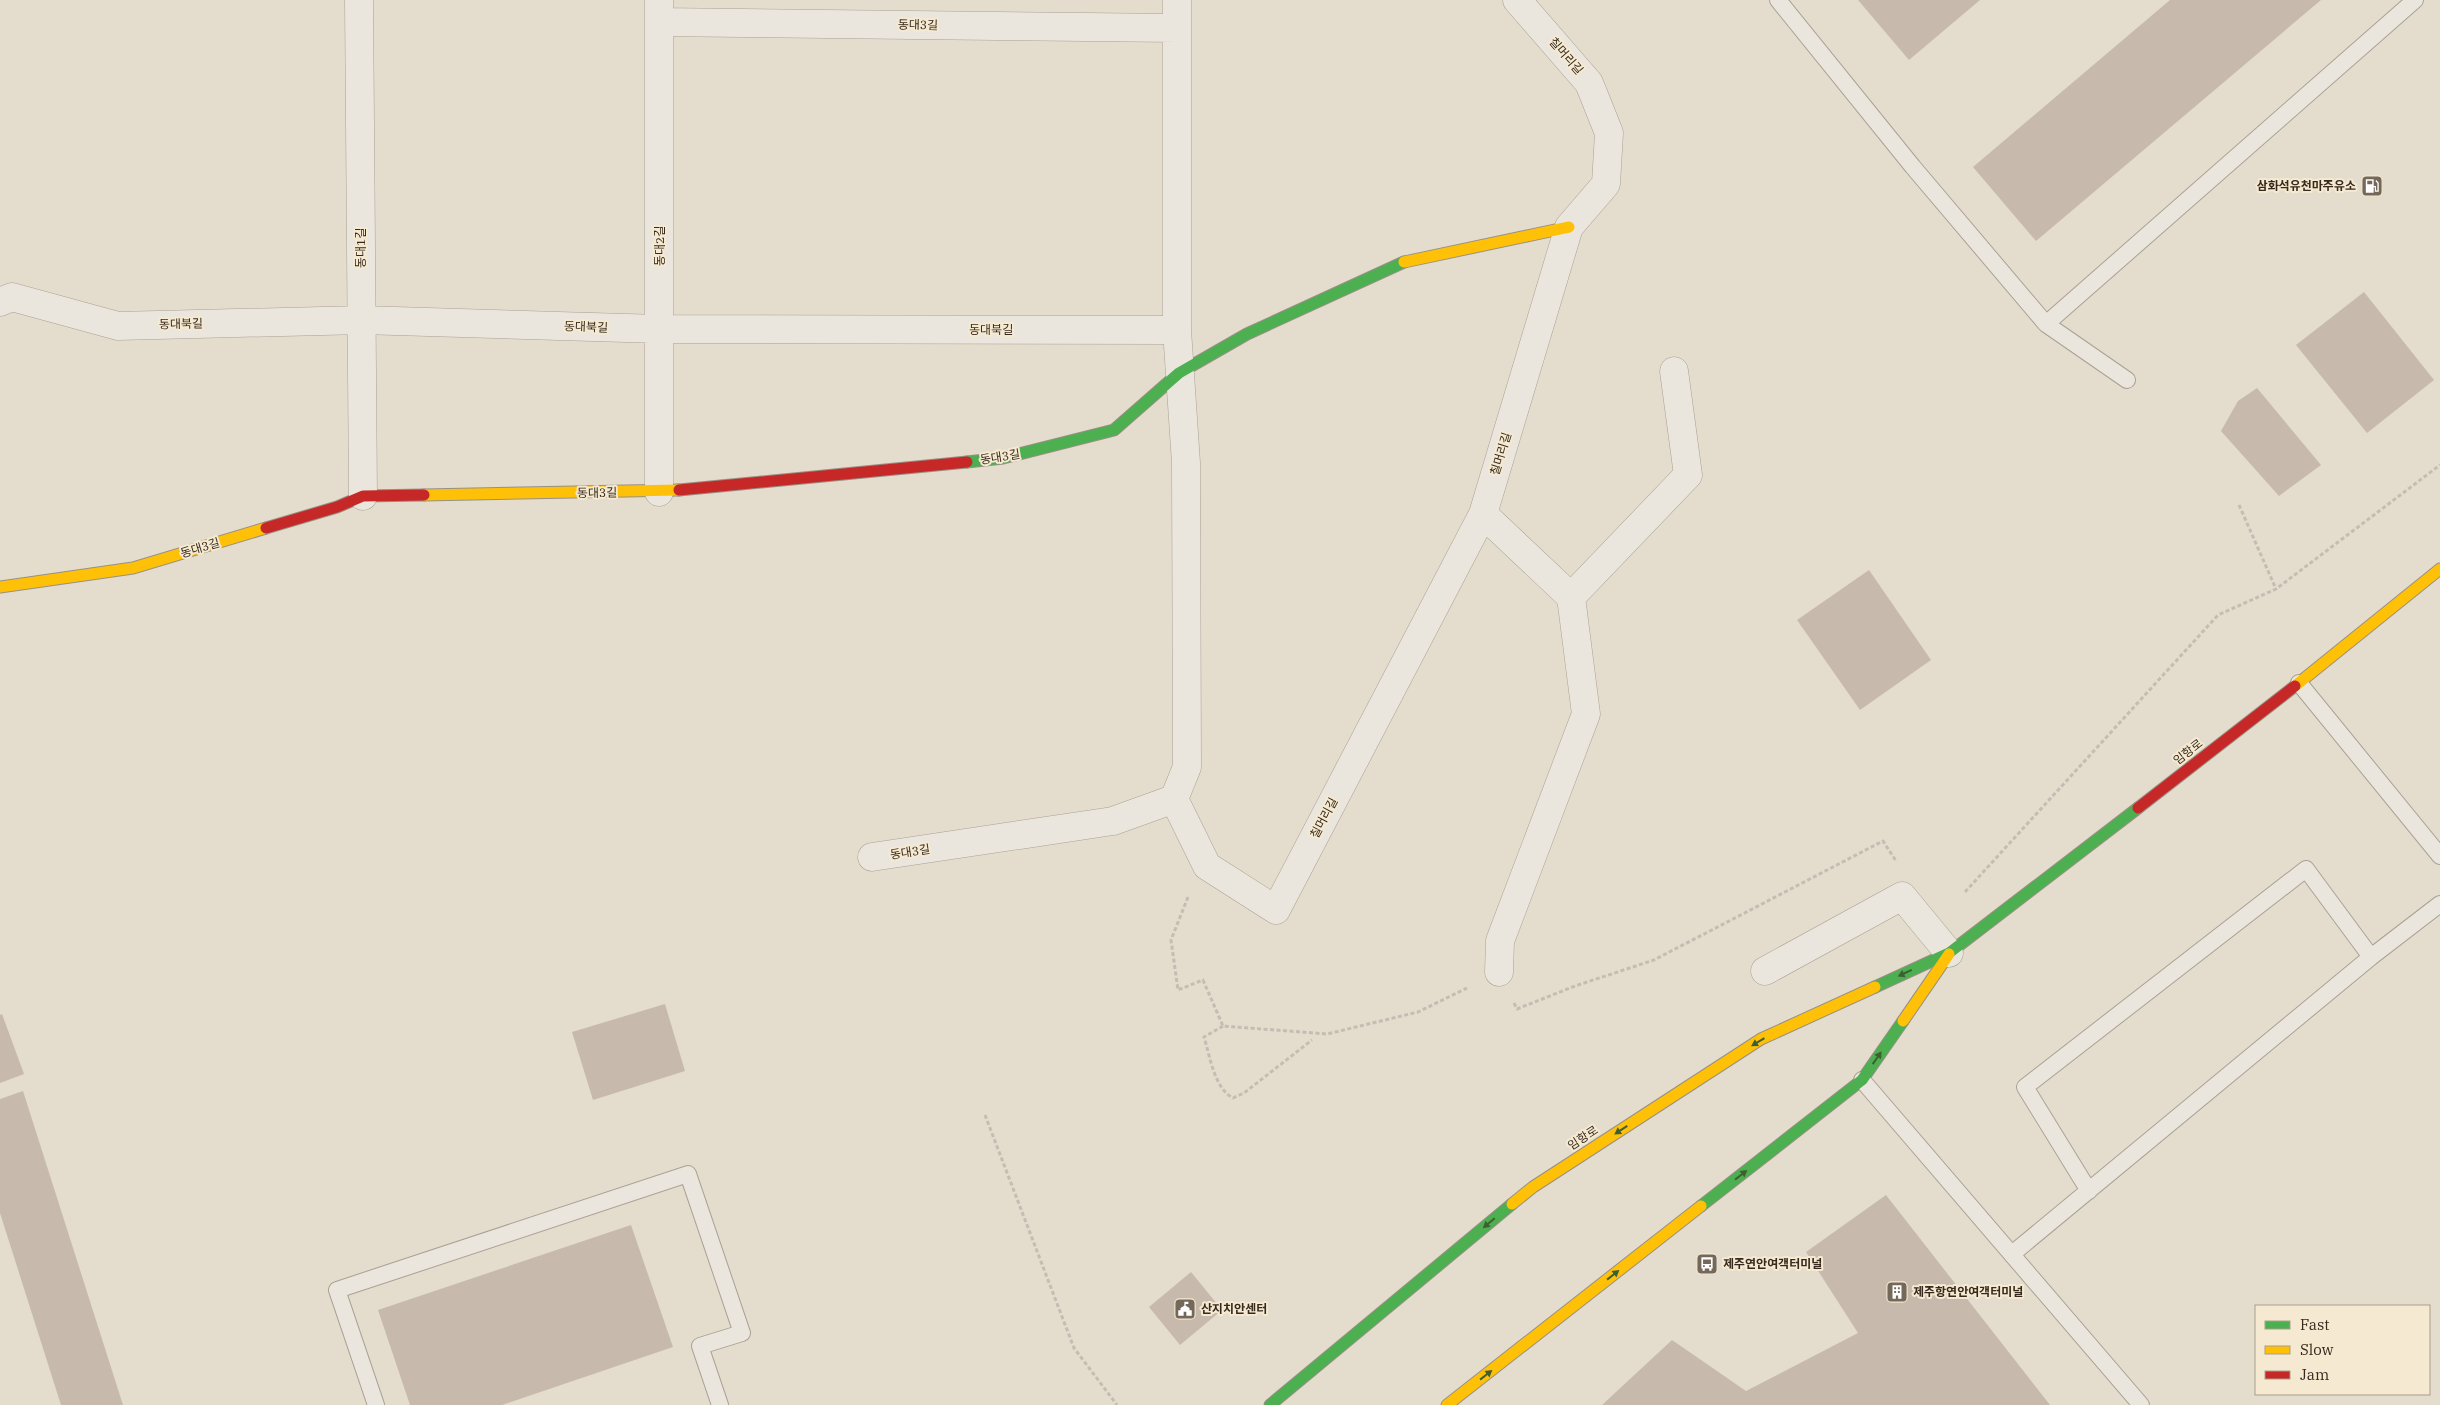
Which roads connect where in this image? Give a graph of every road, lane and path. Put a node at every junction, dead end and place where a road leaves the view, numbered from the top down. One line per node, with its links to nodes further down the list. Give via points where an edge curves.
1 (359, 0): 10 (street, 동대1길)
2 (1177, 0): 7 (street)
3 (1517, 0): 8 (street, 칠머리길, via 1589,83 1609,133 1606,184)
4 (1778, 0): 11 (lane)
5 (2416, 0): 11 (lane)
6 (659, 11): 7 (street, 동대3길); 12 (street, 동대2길)
7 (1177, 28): 13 (street)
8 (1569, 227): 15 (main road, 동대3길, via 1404,262 1247,334); 21 (street, 칠머리길)
9 (0, 302): 10 (street, 동대북길, via 12,297 118,326)
10 (362, 320): 12 (street, 동대북길); 19 (street, 동대1길)
11 (2046, 324): 16 (lane)
12 (660, 329): 13 (street, 동대북길); 18 (street, 동대2길)
13 (1177, 330): 15 (street)
14 (1674, 371): 25 (street, via 1688,475)
15 (1179, 373): 18 (main road, 동대3길, via 1114,430 1003,458); 27 (street, via 1186,462 1187,767)
16 (2127, 380)
17 (2440, 465): 24 (path)
18 (659, 492): 19 (main road, 동대3길)
19 (363, 496): 23 (main road, 동대3길, via 337,507 133,568)
20 (2239, 505): 24 (path)
21 (1483, 514): 25 (street); 27 (street, 칠머리길, via 1276,910 1207,866)
22 (2440, 569): 26 (main road, 임항로)
23 (0, 587)
24 (2276, 589): 31 (path, via 2218,615)
25 (1571, 597): 37 (street, via 1586,714 1500,941)
26 (2299, 683): 28 (lane); 34 (main road, 임항로)
27 (1174, 799): 29 (street, 동대3길, via 1114,821)
28 (2440, 856)
29 (872, 858)
30 (1898, 864): 37 (path, via 1883,841 1654,960 1517,1009)
31 (1962, 896)
32 (1187, 899): 38 (path, via 1171,940 1178,990 1203,980)
33 (2440, 904): 35 (lane)
34 (1949, 953): 36 (street, via 1902,896); 40 (main road, 임항로, one-way to 34); 47 (main road, 임항로, one-way to 47, via 1761,1039 1533,1187)
35 (2371, 957): 42 (lane); 42 (lane, via 2306,868 2025,1087)
36 (1765, 971)
37 (1499, 972): 38 (path, via 1418,1012 1327,1034)
38 (1223, 1026): 39 (path, via 1204,1037 1216,1077 1233,1098)
39 (1312, 1040)
40 (1862, 1080): 43 (lane); 48 (main road, 임항로, one-way to 40)
41 (985, 1115): 46 (path, via 1074,1348)
42 (2089, 1191): 43 (lane)
43 (2012, 1254): 49 (lane)
44 (376, 1405): 45 (lane, via 337,1290 688,1174 742,1333 700,1346)
45 (720, 1405)
46 (1117, 1405)
47 (1270, 1405)
48 (1447, 1405)
49 (2141, 1405)

